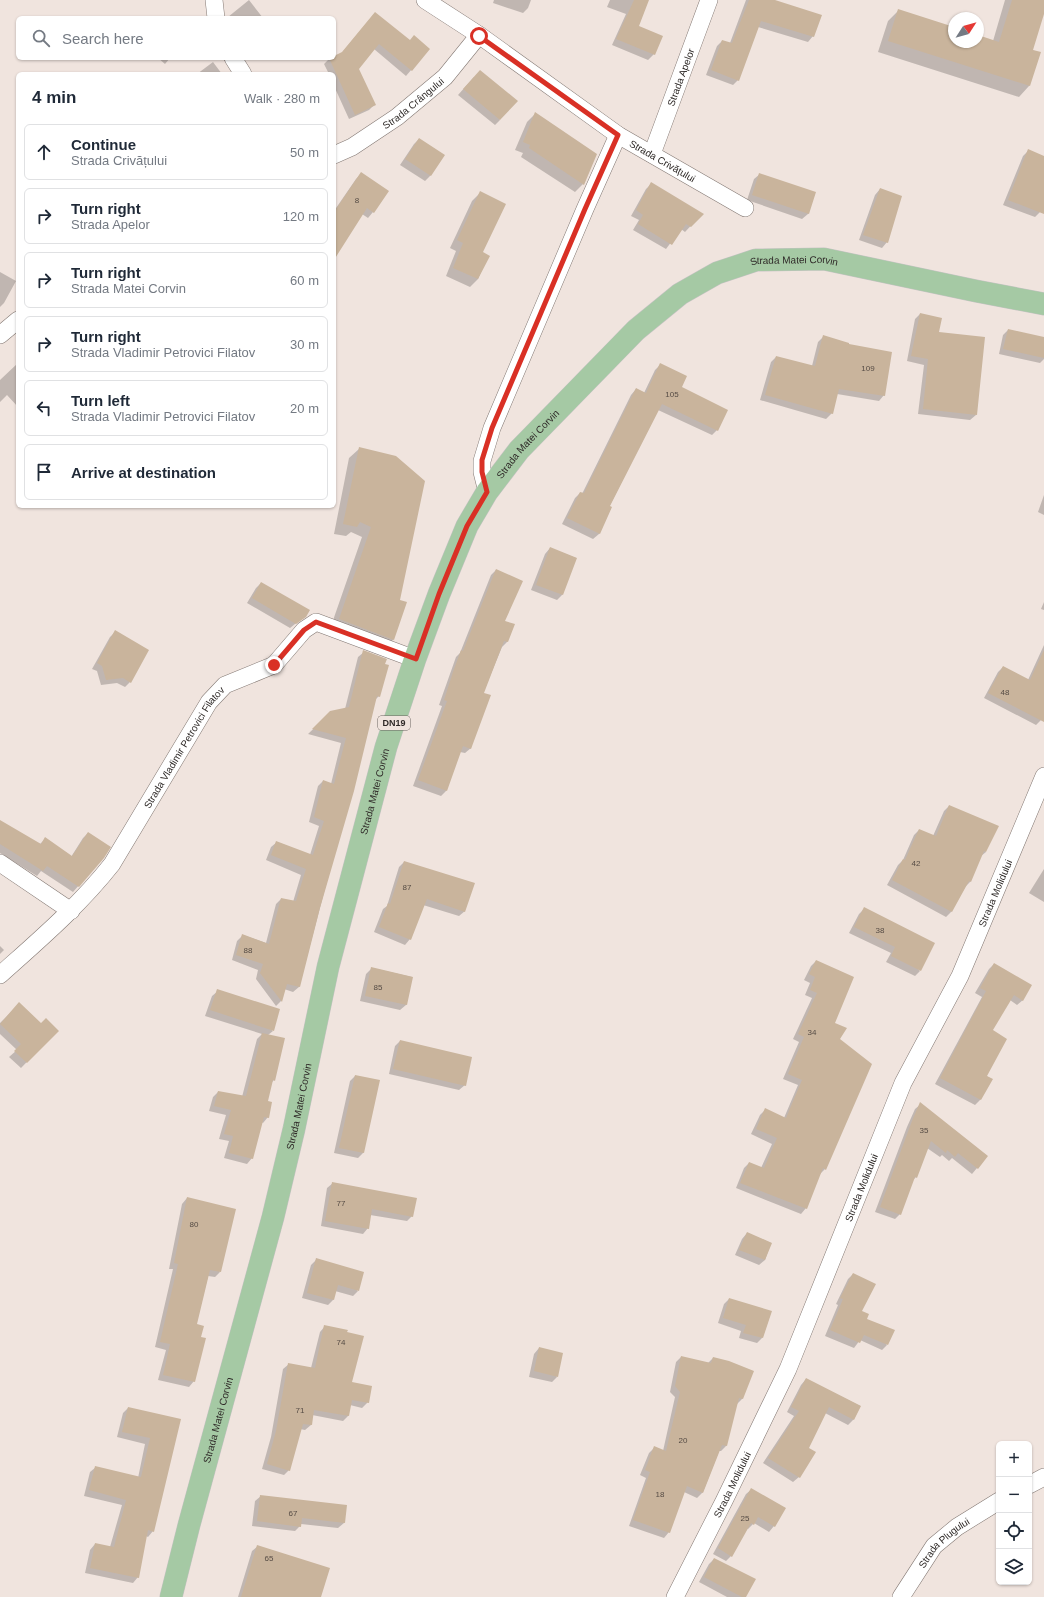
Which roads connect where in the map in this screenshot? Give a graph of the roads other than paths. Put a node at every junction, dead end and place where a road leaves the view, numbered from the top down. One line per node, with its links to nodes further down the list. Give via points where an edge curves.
1 (214, 0): 4 (street)
2 (425, 0): 5 (street, Strada Crivățului)
3 (709, 0): 10 (street, Strada Apelor)
4 (216, 16)
5 (479, 36): 8 (street, Strada Crivățului); 9 (street, Strada Crângului, via 445,77 398,117 352,147)
6 (234, 60): 7 (street)
7 (242, 72)
8 (618, 135): 10 (street, Strada Crivățului); 15 (street, via 492,428 482,460)
9 (336, 154)
10 (652, 154): 11 (street, Strada Crivățului)
11 (745, 208)
12 (1044, 304): 15 (main road, Strada Matei Corvin / DN19, via 824,259 756,260 717,273 680,294 636,330 519,450)
13 (16, 322): 14 (street)
14 (0, 335)
15 (487, 492): 16 (main road, Strada Matei Corvin / DN19, via 467,526)
16 (416, 659): 19 (street, Strada Vladimir Petrovici Filatov, via 316,622 304,630 274,665 225,685 209,702 112,864); 24 (main road, Strada Matei Corvin / DN19, via 386,747 328,966 273,1217)
17 (1044, 776): 25 (street, Strada Molidului, via 960,976 903,1083 788,1369)
18 (0, 864): 19 (street)
19 (71, 911): 20 (street, Strada Vladimir Petrovici Filatov)
20 (0, 975)
21 (1044, 1477): 22 (street)
22 (1032, 1483)
23 (996, 1503): 26 (street, Strada Plugului, via 957,1527 934,1546)
24 (171, 1597)
25 (675, 1597)
26 (901, 1597)

